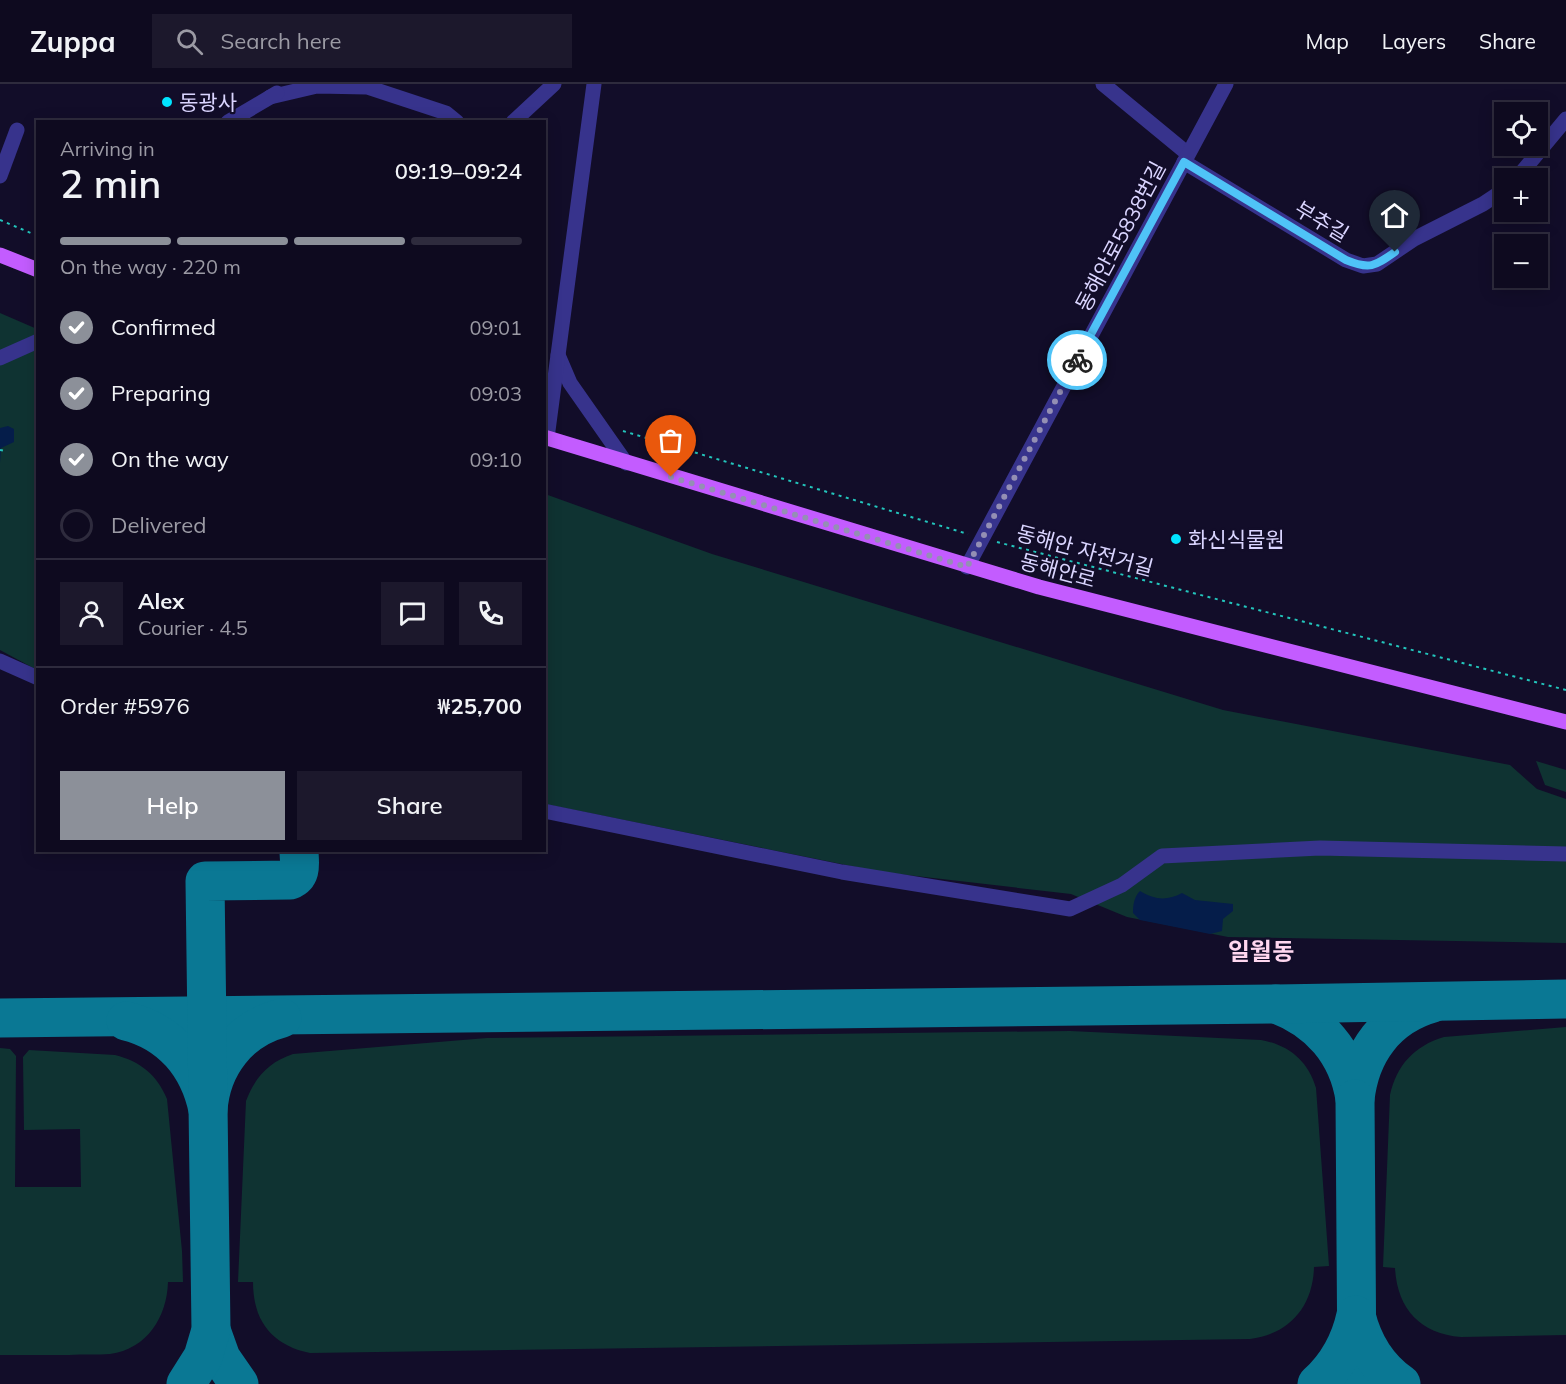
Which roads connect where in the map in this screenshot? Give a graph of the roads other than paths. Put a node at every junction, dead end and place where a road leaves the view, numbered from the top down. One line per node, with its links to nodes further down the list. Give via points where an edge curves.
1 (294, 84): 7 (street)
2 (554, 84): 11 (street)
3 (594, 84): 20 (street)
4 (1103, 84): 13 (street, 부추길)
5 (1226, 84): 13 (street, 동해안로5838번길)
6 (317, 85): 7 (street); 10 (street, via 367,87 446,113)
7 (270, 97): 9 (street)
8 (1566, 119): 14 (street)
9 (231, 120)
10 (455, 120)
11 (515, 120)
12 (17, 130): 15 (street)
13 (1186, 158): 16 (street, 부추길, via 1346,260 1363,266 1377,264 1414,238); 26 (street, 동해안로5838번길)
14 (1524, 168)
15 (0, 176)
16 (1494, 197)
17 (0, 255): 18 (main road)
18 (36, 269)
19 (36, 342): 21 (street)
20 (558, 355): 22 (street); 23 (street); 25 (street, via 570,383)
21 (0, 358)
22 (546, 371)
23 (546, 432)
24 (546, 438): 25 (main road, 동해안로)
25 (626, 463): 26 (main road, 동해안로)
26 (967, 567): 29 (main road, 동해안로)
27 (0, 661): 28 (street)
28 (36, 677)
29 (1566, 722)
30 (546, 811): 31 (street, via 842,872 1070,909 1122,885 1162,856 1320,848)
31 (1566, 854)

